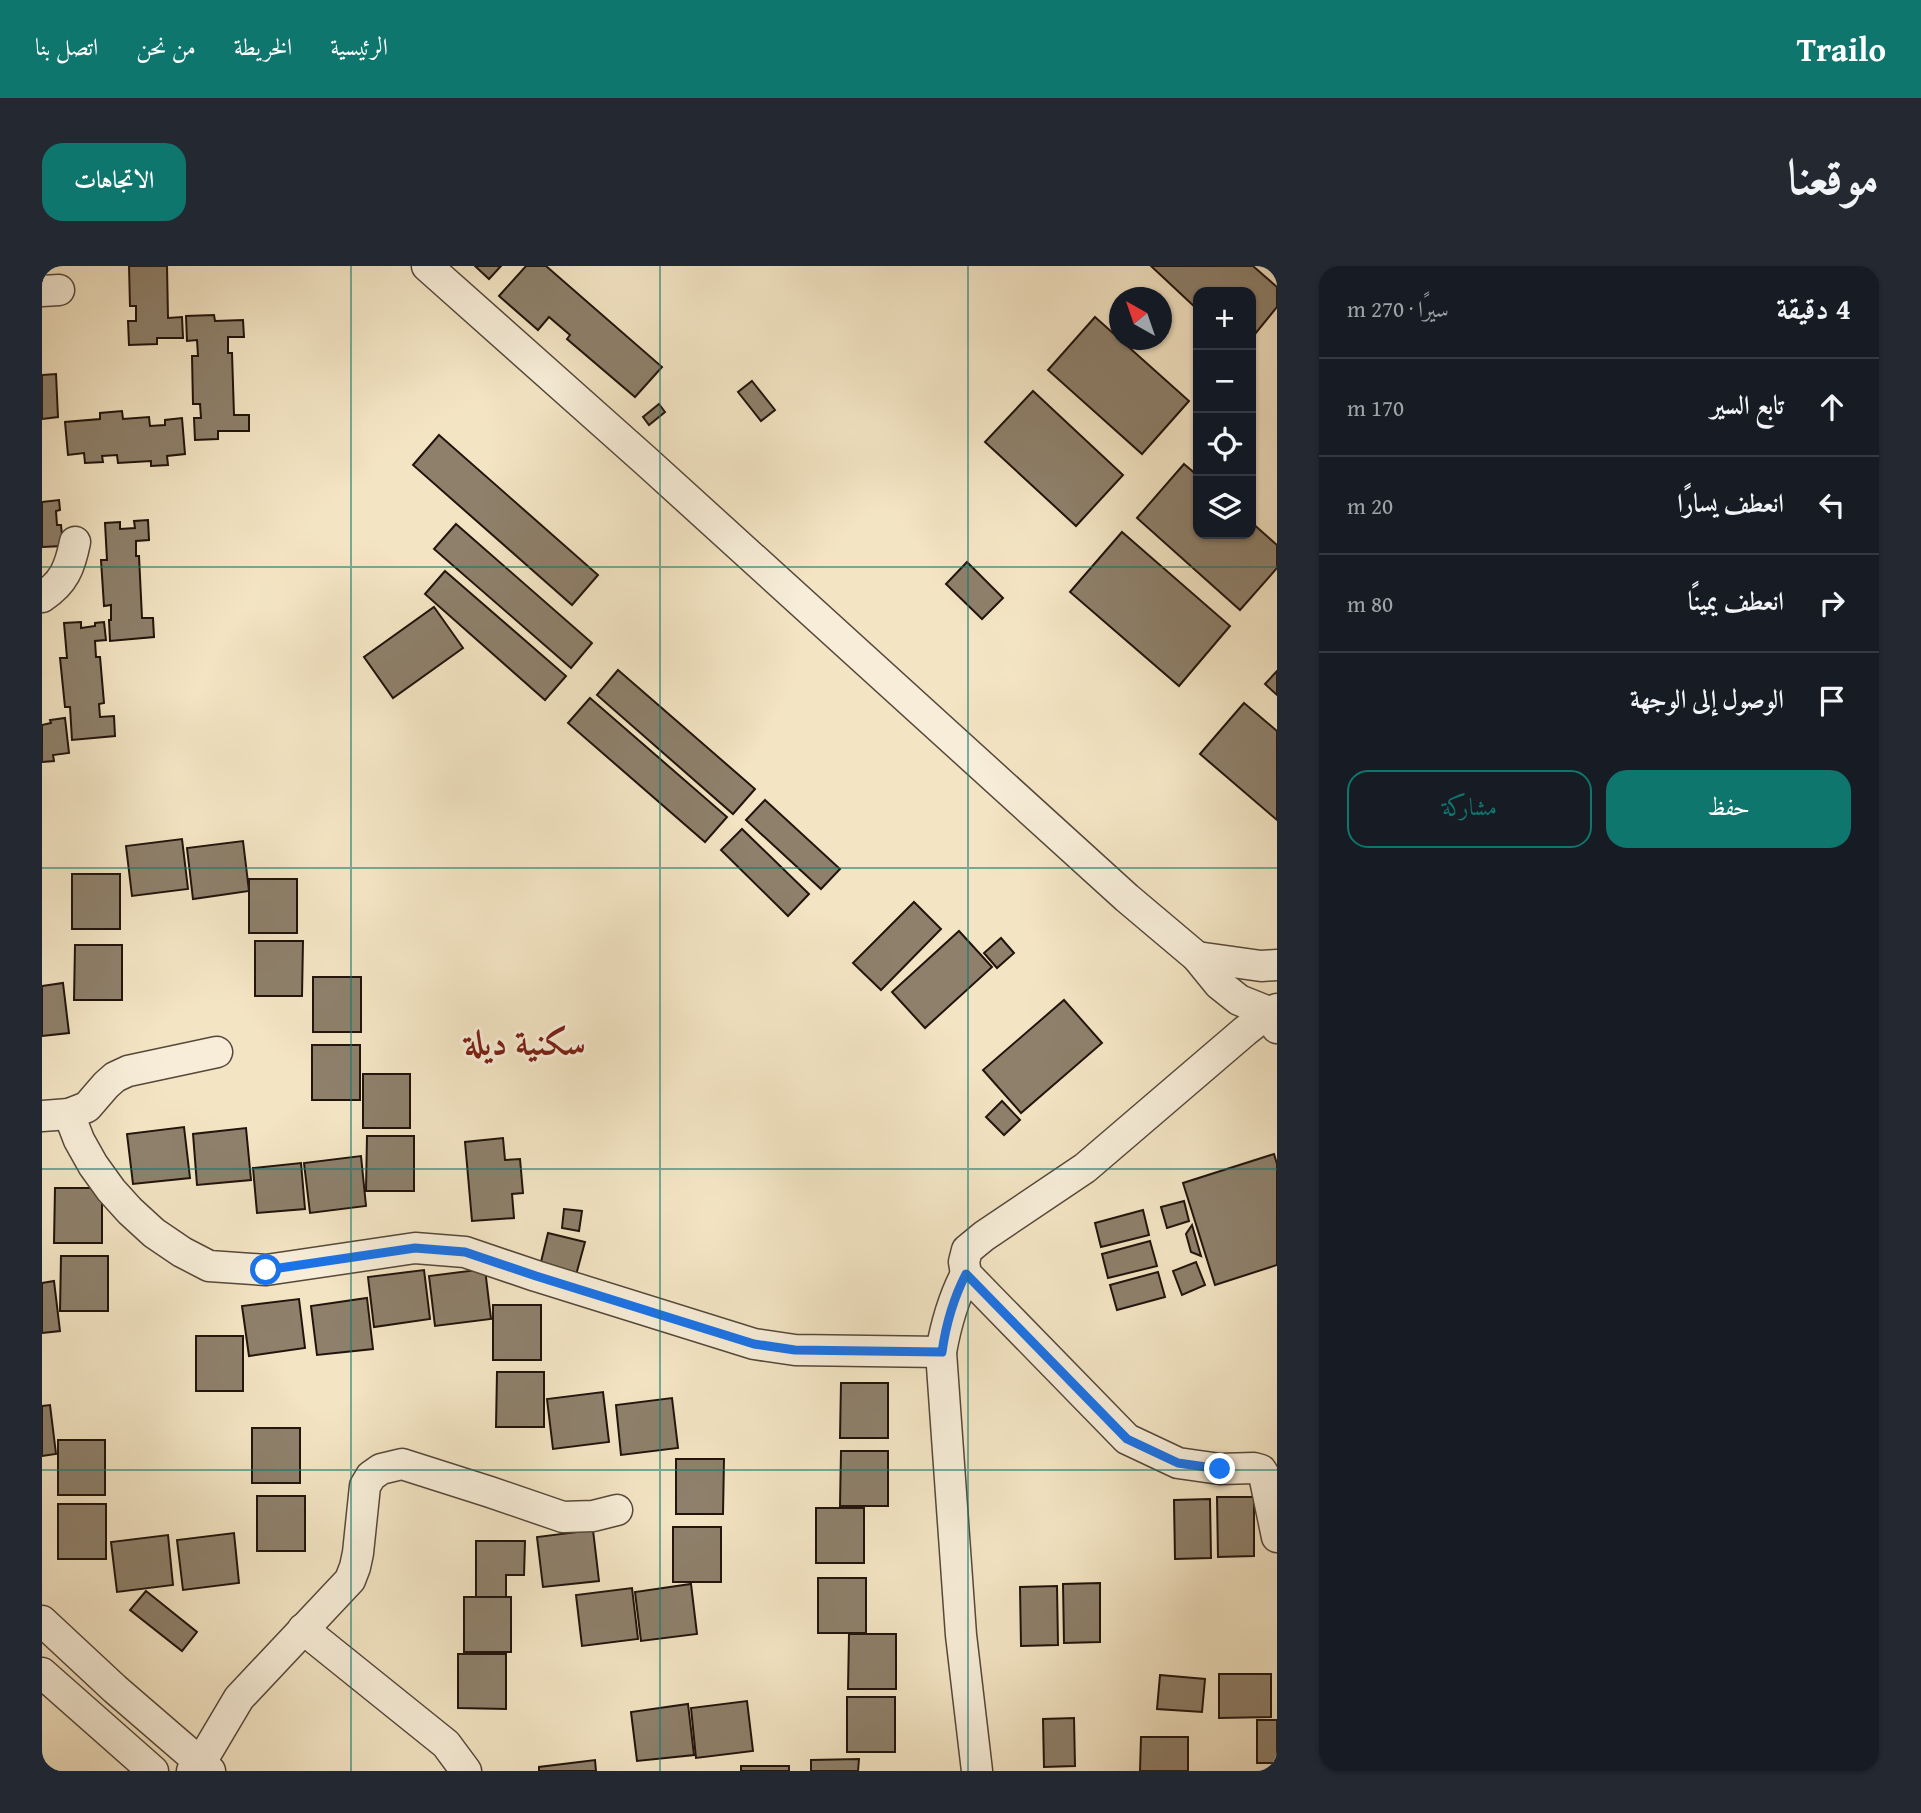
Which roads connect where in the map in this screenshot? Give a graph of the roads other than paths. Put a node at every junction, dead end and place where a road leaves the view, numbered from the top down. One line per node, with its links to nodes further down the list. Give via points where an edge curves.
1 (427, 266): 4 (street)
2 (75, 542): 3 (street, via 61,581)
3 (42, 597)
4 (1196, 957): 5 (street); 6 (street, via 1239,1000)
5 (1277, 965)
6 (1274, 1016): 9 (street, via 1085,1168 967,1250)
7 (216, 1052): 8 (street, via 115,1077 87,1107)
8 (56, 1115): 10 (street, via 130,1212 163,1240 209,1266 266,1270 415,1248 465,1252 754,1344 795,1350)
9 (966, 1274): 10 (street, via 946,1324); 12 (street, via 1127,1439 1178,1463 1261,1470)
10 (942, 1352): 19 (street, via 961,1634)
11 (617, 1510): 14 (street, via 563,1517 402,1464 381,1469 365,1486 358,1553 350,1580)
12 (1277, 1537)
13 (42, 1621): 16 (street)
14 (303, 1629): 16 (street, via 239,1698); 18 (street, via 446,1744)
15 (42, 1673): 17 (street)
16 (201, 1768)
17 (153, 1771)
18 (466, 1771)
19 (977, 1771)

